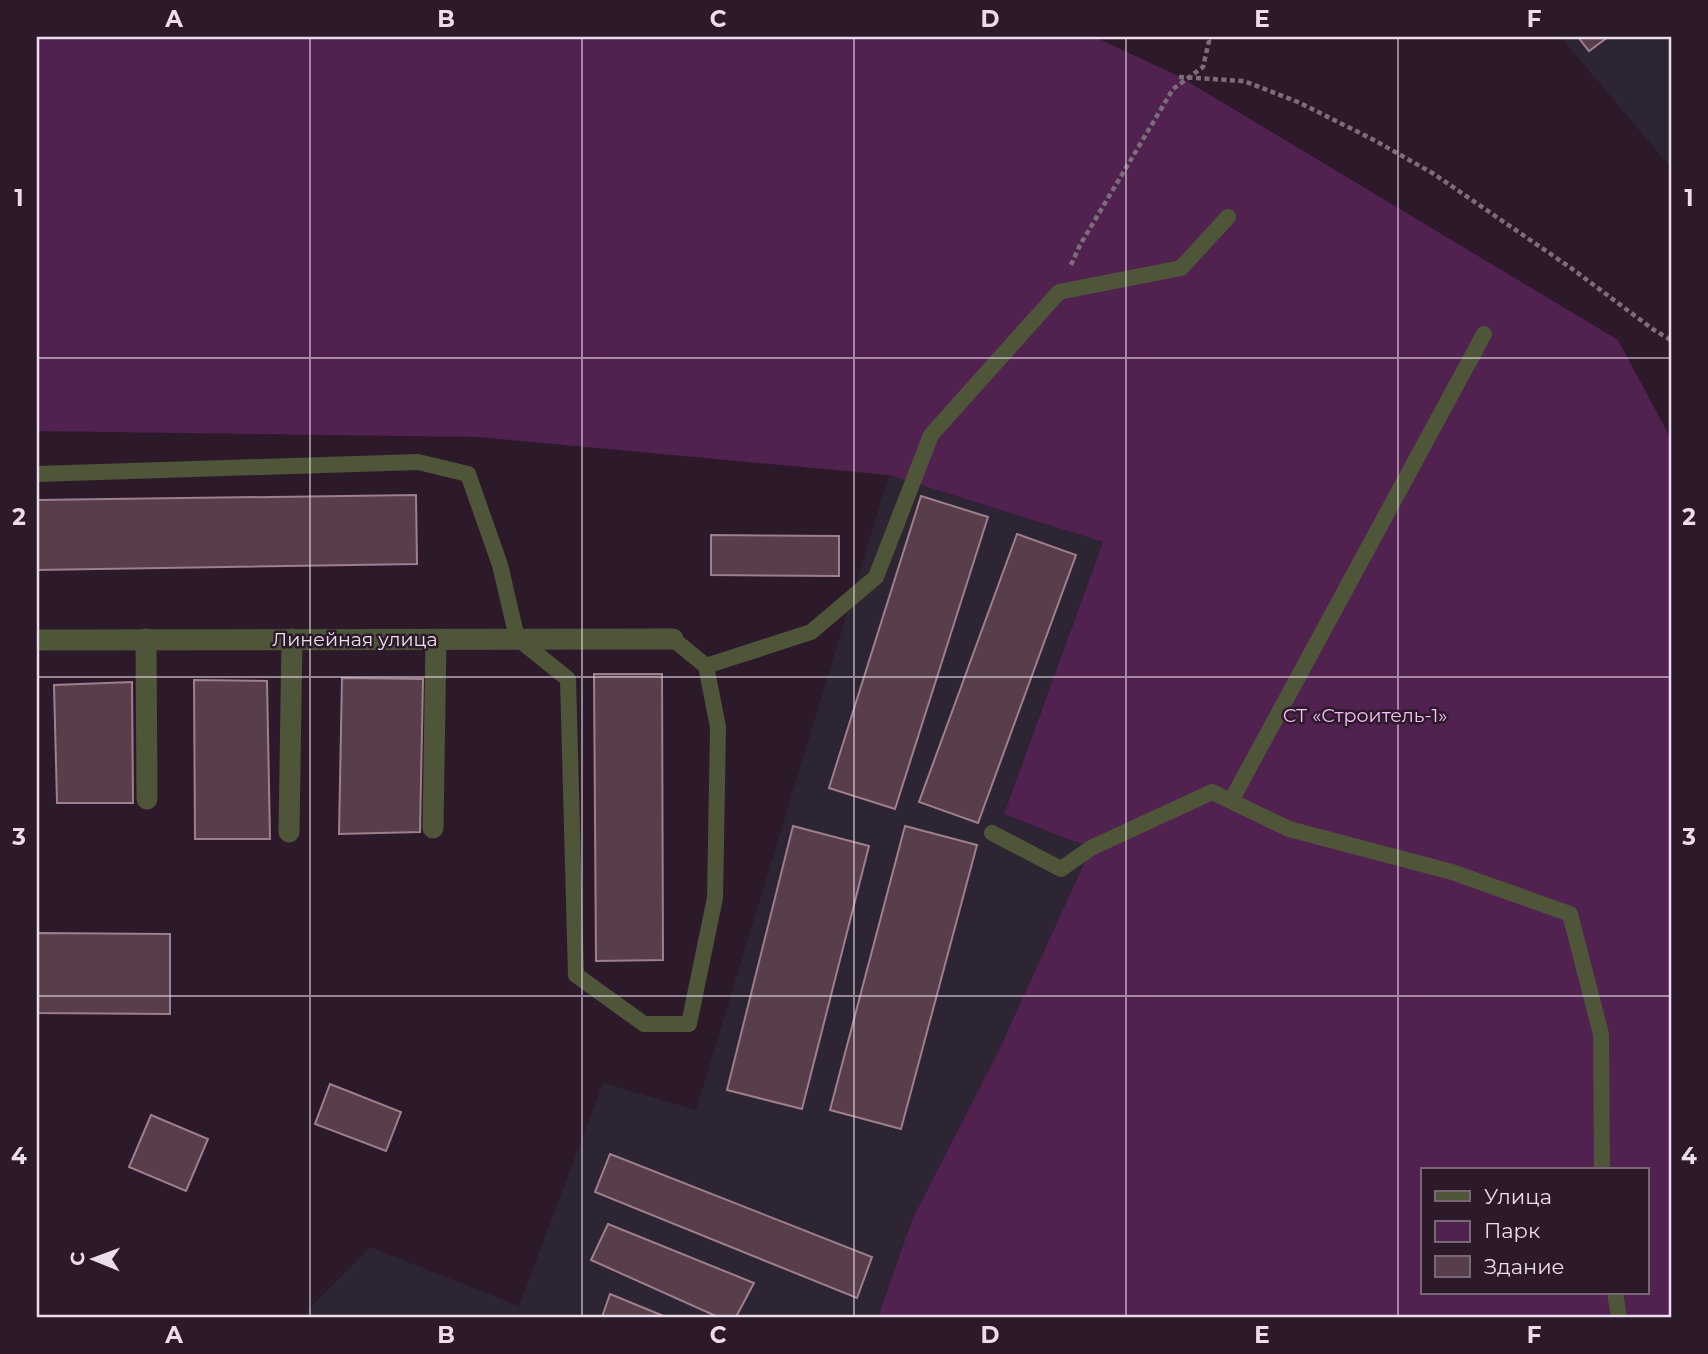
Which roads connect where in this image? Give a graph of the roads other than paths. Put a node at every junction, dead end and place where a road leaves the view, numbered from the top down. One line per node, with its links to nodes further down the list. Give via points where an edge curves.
1 (1228, 216): 10 (lane, via 1181,268 1059,292 931,435 876,577 811,632)
2 (1484, 334): 12 (lane)
3 (37, 474): 4 (lane, via 418,462 468,474 500,565)
4 (517, 638): 7 (street, Линейная улица); 9 (street, Линейная улица); 10 (lane, via 568,679 576,975 644,1024 689,1024 715,898 718,727)
5 (146, 639): 6 (street, Линейная улица); 8 (street, Линейная улица); 11 (street)
6 (292, 639): 9 (street, Линейная улица); 14 (street)
7 (673, 639): 10 (lane)
8 (37, 640)
9 (436, 640): 13 (street)
10 (706, 666)
11 (147, 799)
12 (1231, 801): 15 (lane, via 1212,792 1091,848 1061,870); 16 (lane, via 1289,829 1452,872 1570,914 1601,1034)
13 (433, 828)
14 (289, 832)
15 (992, 833)
16 (1602, 1168)
17 (1615, 1294): 18 (lane)
18 (1619, 1317)

